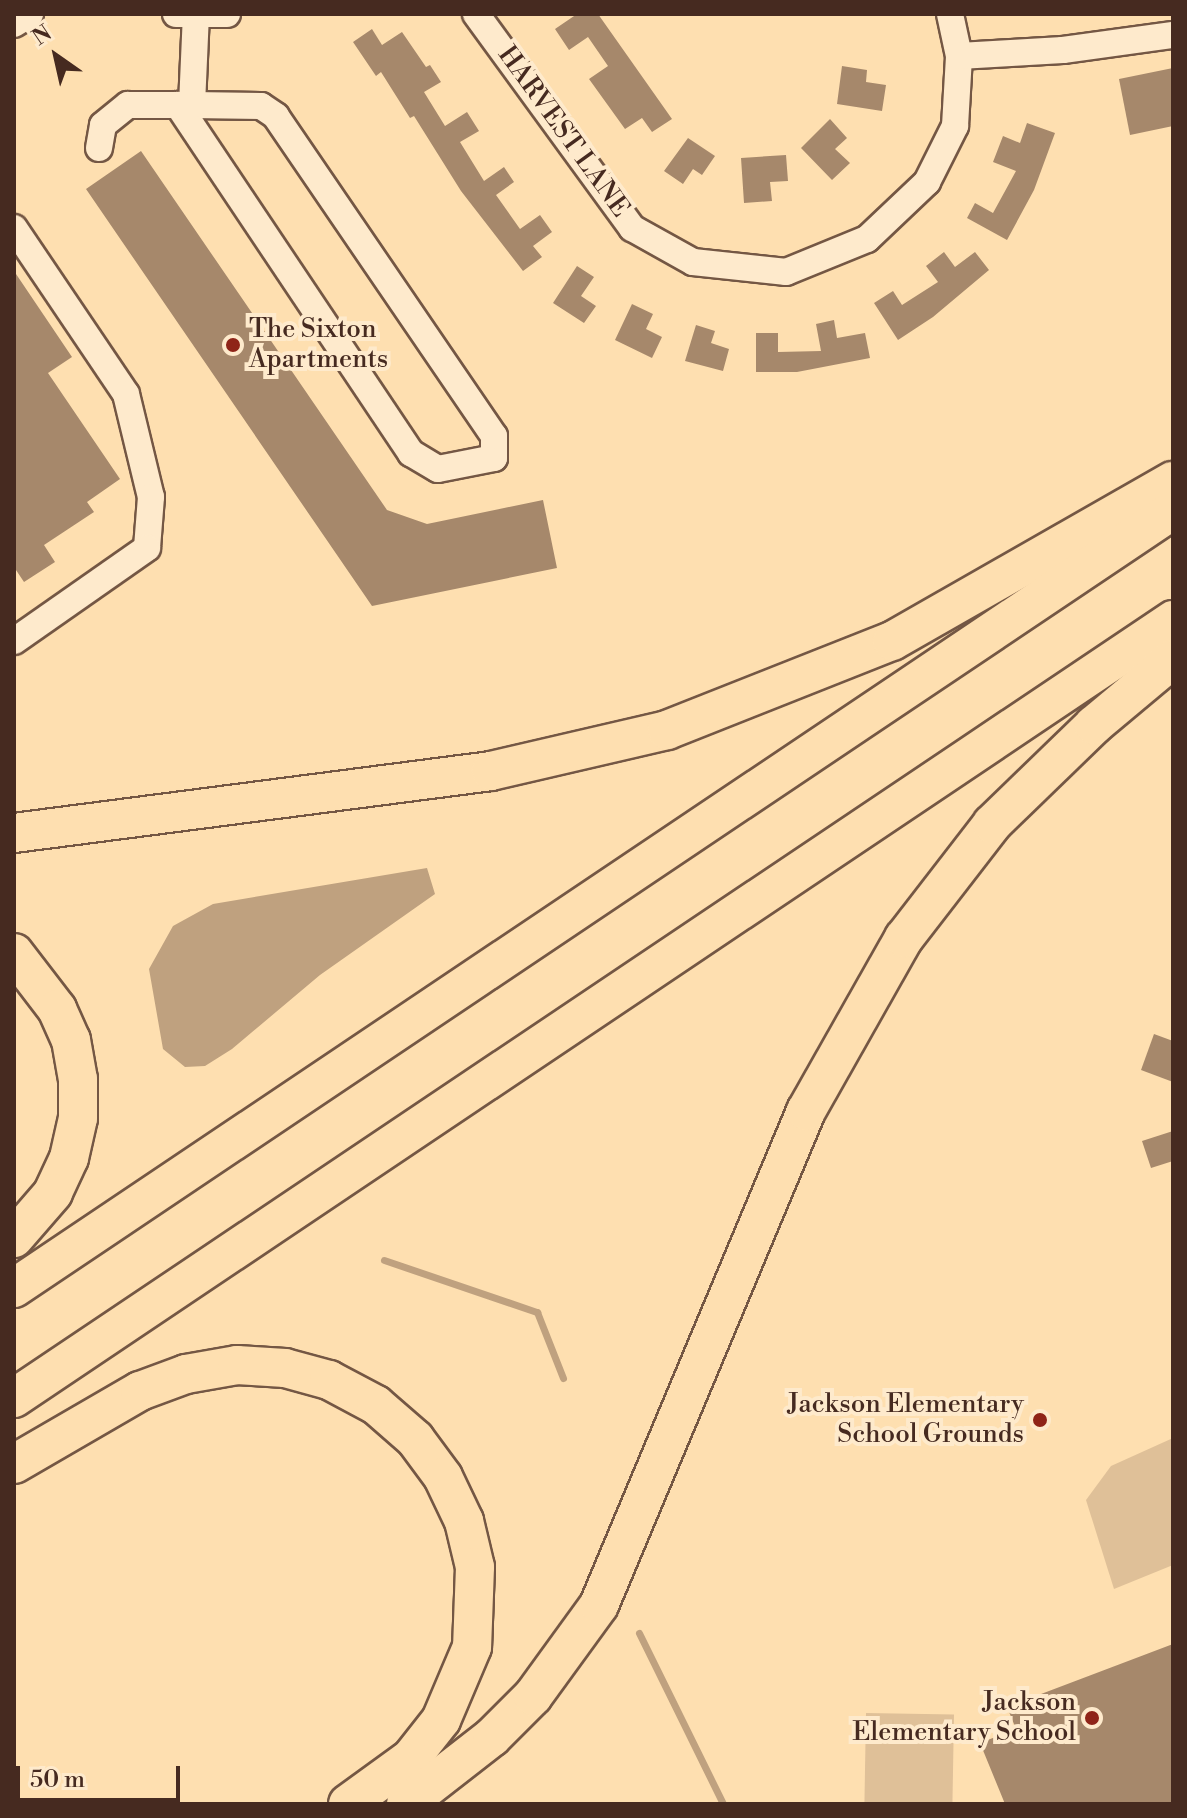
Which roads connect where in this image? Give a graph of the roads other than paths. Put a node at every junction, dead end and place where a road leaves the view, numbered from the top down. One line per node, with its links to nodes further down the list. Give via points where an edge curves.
1 (30, 14): 6 (street)
2 (227, 14): 5 (street)
3 (476, 14): 8 (street, HARVEST LANE, via 632,228 693,262 786,272 867,239 927,182 955,126)
4 (950, 14): 8 (street, HARVEST LANE)
5 (186, 15): 9 (street)
6 (14, 24)
7 (1173, 35): 8 (street, via 1063,50)
8 (959, 56)
9 (185, 105): 9 (street, via 261,106 276,116 494,436 494,458 438,469 411,453); 10 (street, via 128,105 103,125)
10 (99, 148)
11 (14, 228): 15 (street, via 126,394 151,497 147,548)
12 (1173, 481): 17 (highway, via 892,641 667,730 491,771)
13 (1173, 510): 20 (highway)
14 (1173, 620): 21 (highway)
15 (14, 641)
16 (1173, 659): 24 (highway, via 1094,725 992,824 904,938 806,1111 599,1605 533,1696 450,1773)
17 (14, 833)
18 (14, 953): 19 (highway, via 57,1009 71,1040 78,1079 78,1118 69,1158 53,1193)
19 (14, 1238)
20 (14, 1288)
21 (14, 1398)
22 (14, 1464): 23 (highway, via 140,1391 186,1374 237,1365 285,1368 329,1380 376,1405 415,1439 443,1477 464,1521 475,1567 472,1647 441,1720 411,1758)
23 (348, 1804)
24 (406, 1804)

